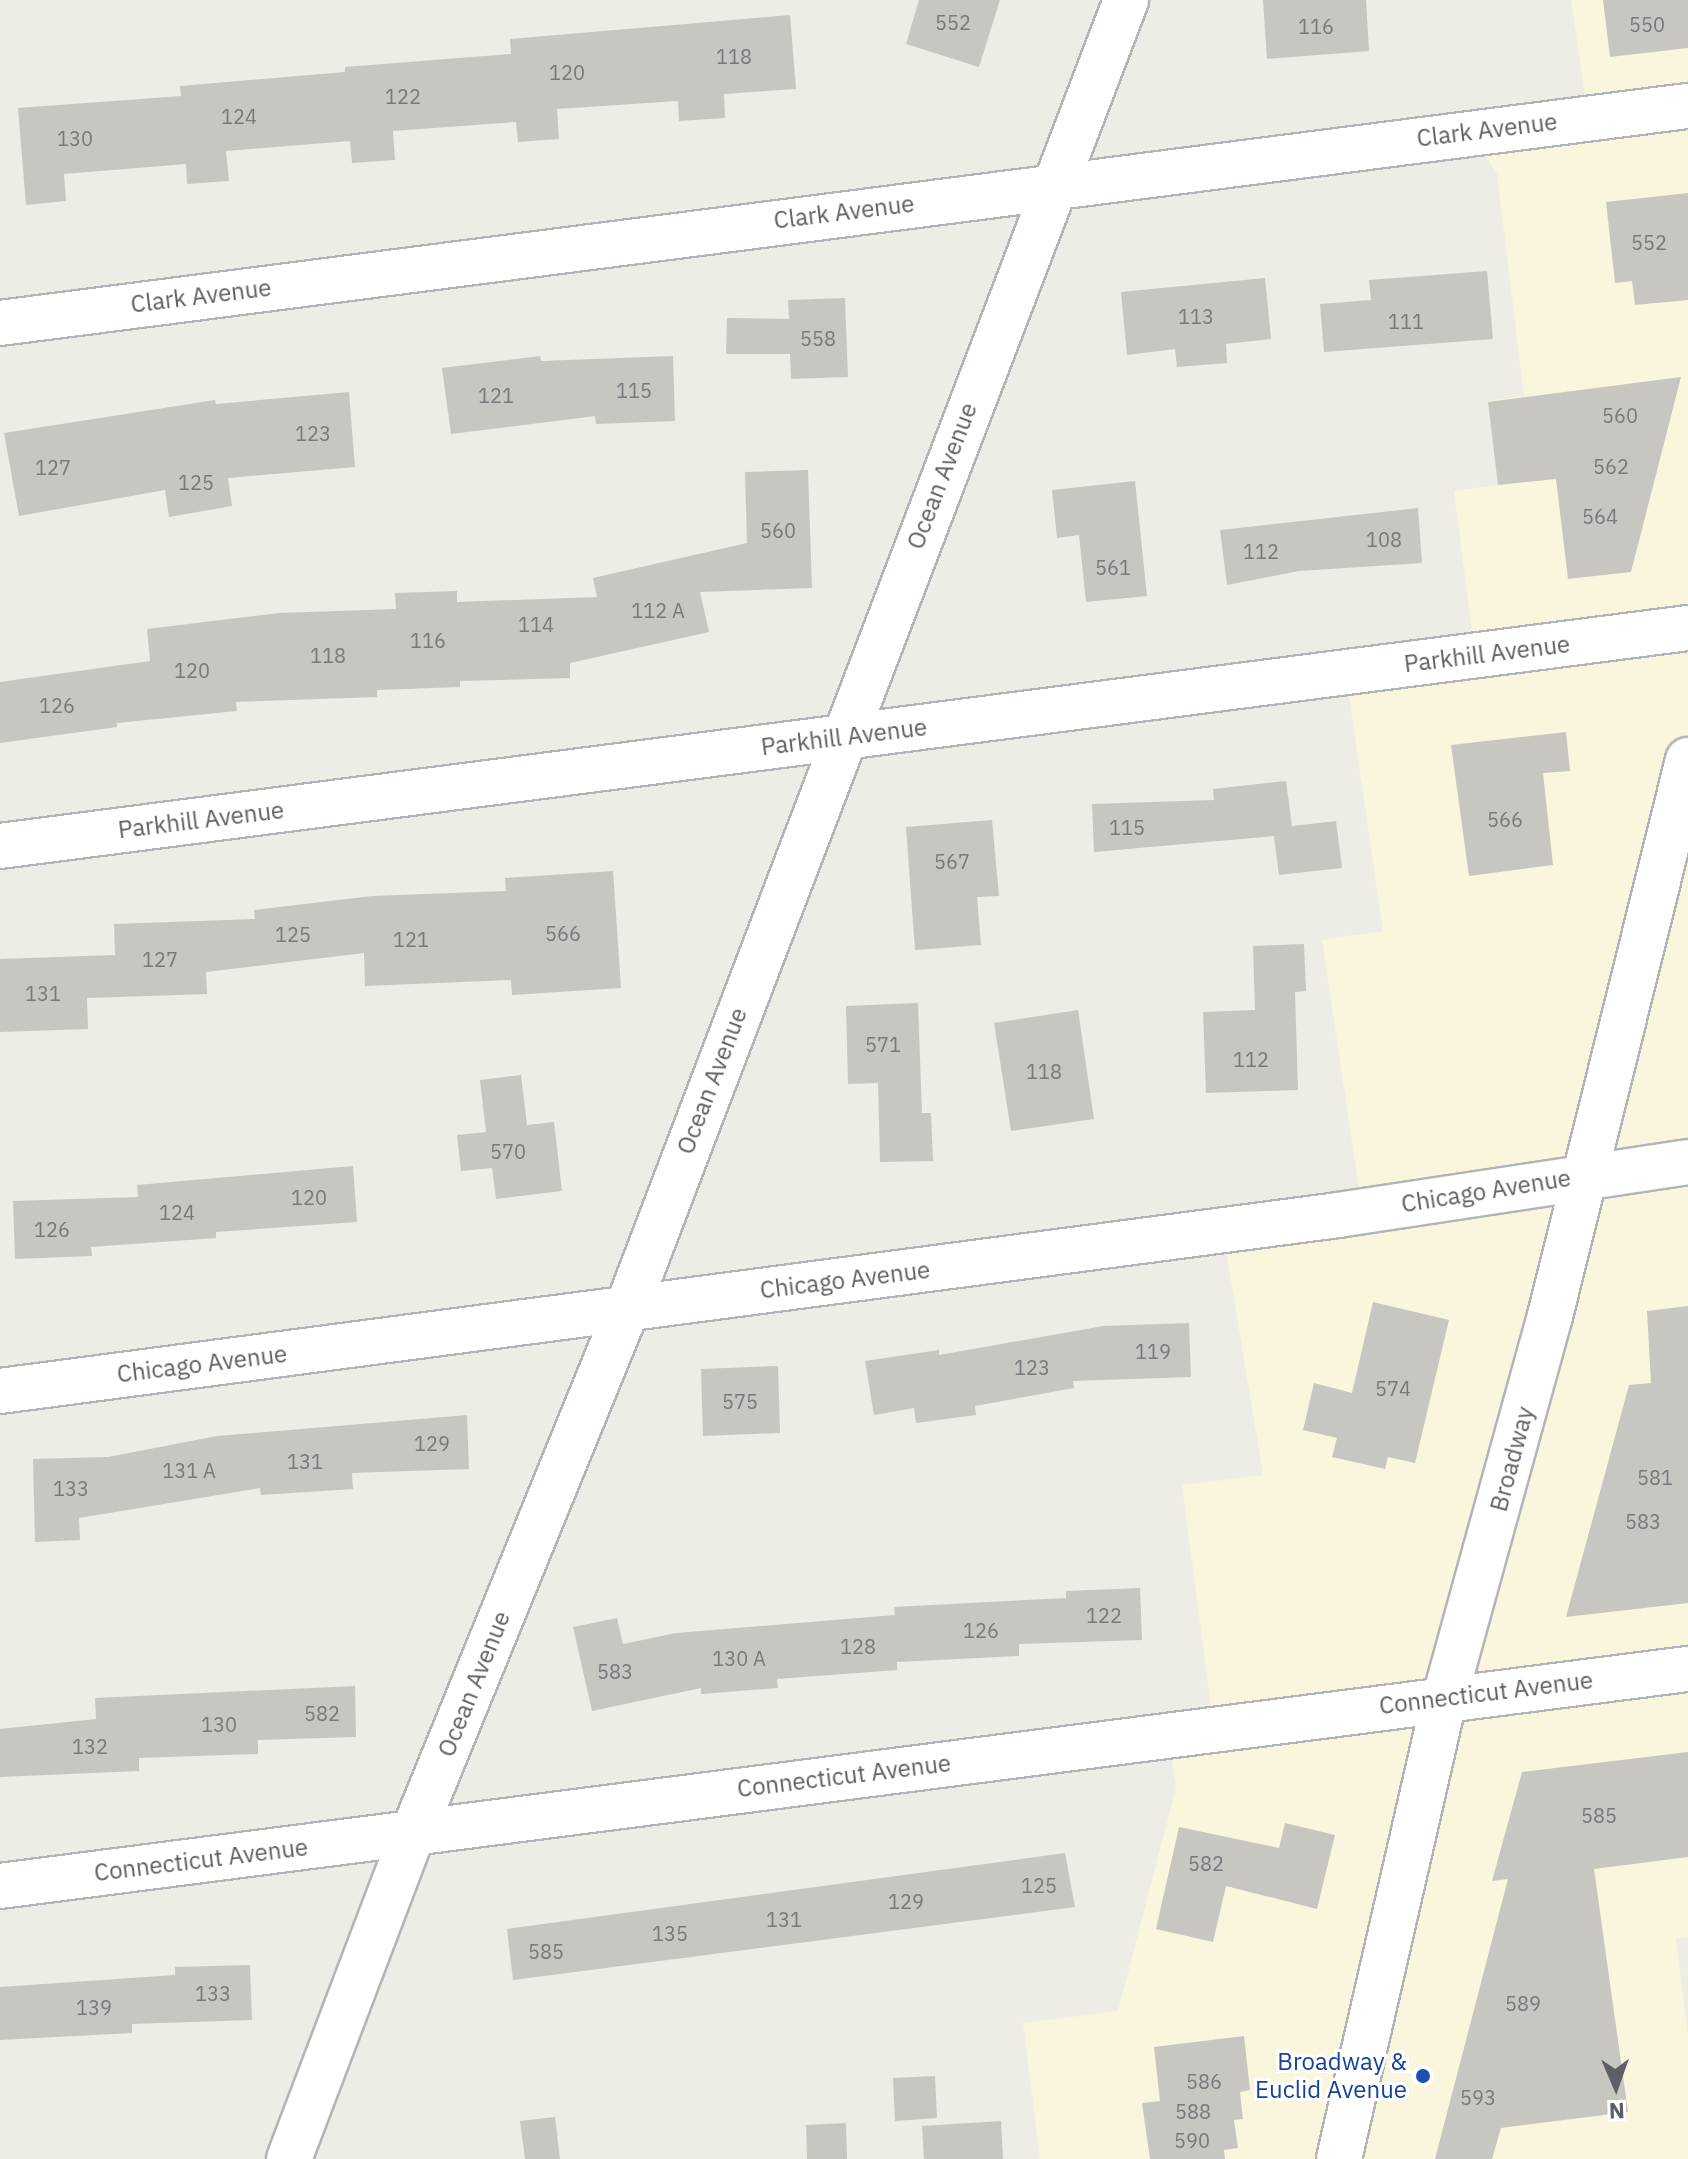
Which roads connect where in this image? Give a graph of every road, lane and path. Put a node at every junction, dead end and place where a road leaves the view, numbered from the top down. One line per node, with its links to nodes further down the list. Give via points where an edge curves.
1 (1126, 0): 3 (street, Ocean Avenue)
2 (1688, 106): 3 (street, Clark Avenue)
3 (1056, 184): 4 (street, Clark Avenue); 6 (street, Ocean Avenue)
4 (0, 323)
5 (1688, 628): 6 (street, Parkhill Avenue)
6 (841, 738): 8 (street, Parkhill Avenue); 11 (street, Ocean Avenue)
7 (1688, 760): 10 (street, Broadway)
8 (0, 846)
9 (1688, 1162): 10 (street, Chicago Avenue)
10 (1586, 1174): 11 (street, Chicago Avenue, via 1338,1215); 14 (street, Broadway)
11 (627, 1309): 12 (street, Chicago Avenue); 15 (street, Ocean Avenue)
12 (0, 1391)
13 (1688, 1669): 14 (street, Connecticut Avenue)
14 (1445, 1697): 15 (street, Connecticut Avenue); 18 (street, Broadway)
15 (413, 1833): 16 (street, Connecticut Avenue); 17 (street, Ocean Avenue)
16 (0, 1886)
17 (289, 2159)
18 (1339, 2159)

